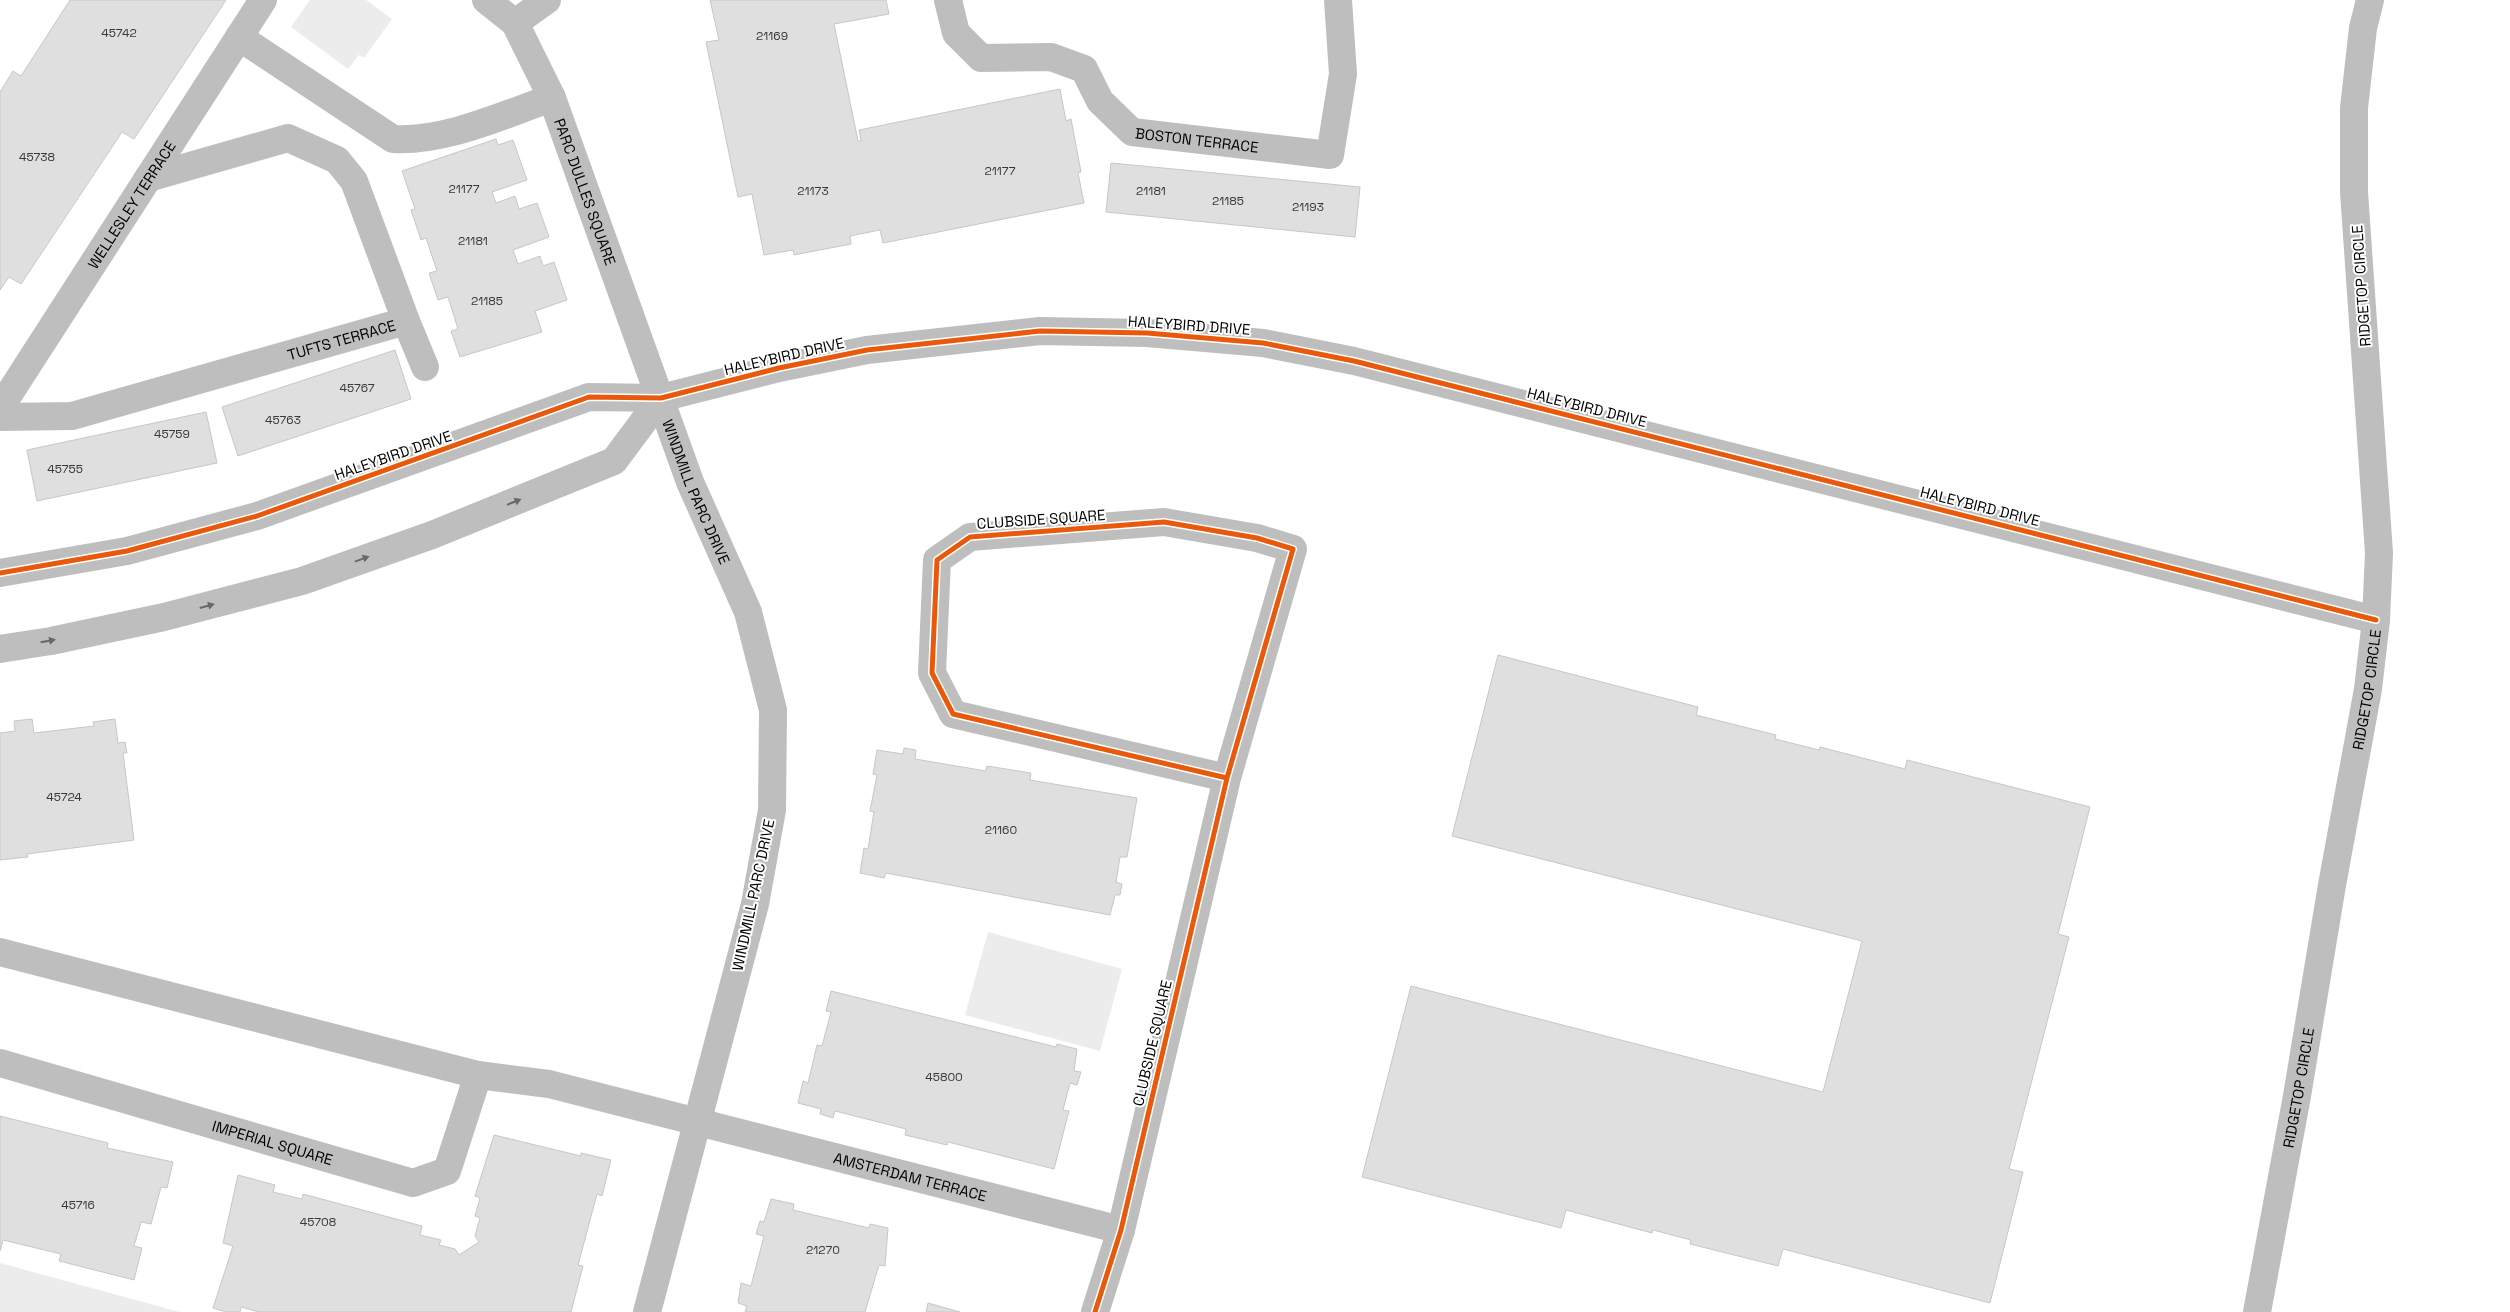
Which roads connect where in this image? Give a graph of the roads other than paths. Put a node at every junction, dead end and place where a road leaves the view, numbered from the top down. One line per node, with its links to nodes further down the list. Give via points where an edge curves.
1 (263, 0): 8 (street, WELLESLEY TERRACE)
2 (486, 0): 7 (street, PARC DULLES SQUARE)
3 (548, 0): 7 (street)
4 (948, 0): 5 (street, BOSTON TERRACE, via 956,33 982,58 1050,57 1084,69 1100,102 1132,132 1330,155 1343,74)
5 (1338, 0)
6 (2370, 0): 17 (street, RIDGETOP CIRCLE, via 2363,28 2354,108 2354,192 2379,553)
7 (516, 22): 9 (street, PARC DULLES SQUARE)
8 (239, 37): 9 (street, via 393,139 414,141 458,130); 10 (street, WELLESLEY TERRACE)
9 (552, 98): 13 (street, PARC DULLES SQUARE)
10 (148, 178): 11 (street, TUFTS TERRACE, via 288,138 337,160 354,181); 14 (street, WELLESLEY TERRACE)
11 (406, 321): 12 (street); 15 (street, TUFTS TERRACE, via 72,416)
12 (425, 367)
13 (661, 398): 16 (street, HALEYBIRD DRIVE, via 589,397 257,516 127,551); 17 (street, HALEYBIRD DRIVE, via 867,350 1040,330 1147,333 1263,343 1354,361); 18 (street, one-way to 13, via 164,617 284,586 432,535 614,461); 23 (street, WINDMILL PARC DRIVE, via 690,482 748,612 773,710 772,810 755,904)
14 (0, 408)
15 (0, 417)
16 (0, 573)
17 (2376, 620): 27 (street, RIDGETOP CIRCLE, via 2368,689)
18 (0, 648)
19 (1227, 778): 19 (street, CLUBSIDE SQUARE, via 1293,549 1257,538 1164,522 970,537 937,560 932,672 953,714); 24 (street, CLUBSIDE SQUARE)
20 (0, 952): 22 (street)
21 (0, 1063): 22 (street, IMPERIAL SQUARE, via 413,1183 447,1171)
22 (478, 1075): 23 (street, via 549,1084)
23 (699, 1121): 24 (street, AMSTERDAM TERRACE); 25 (street, WINDMILL PARC DRIVE)
24 (1121, 1230): 26 (street, CLUBSIDE SQUARE)
25 (648, 1312)
26 (1095, 1312)
27 (2257, 1312)

